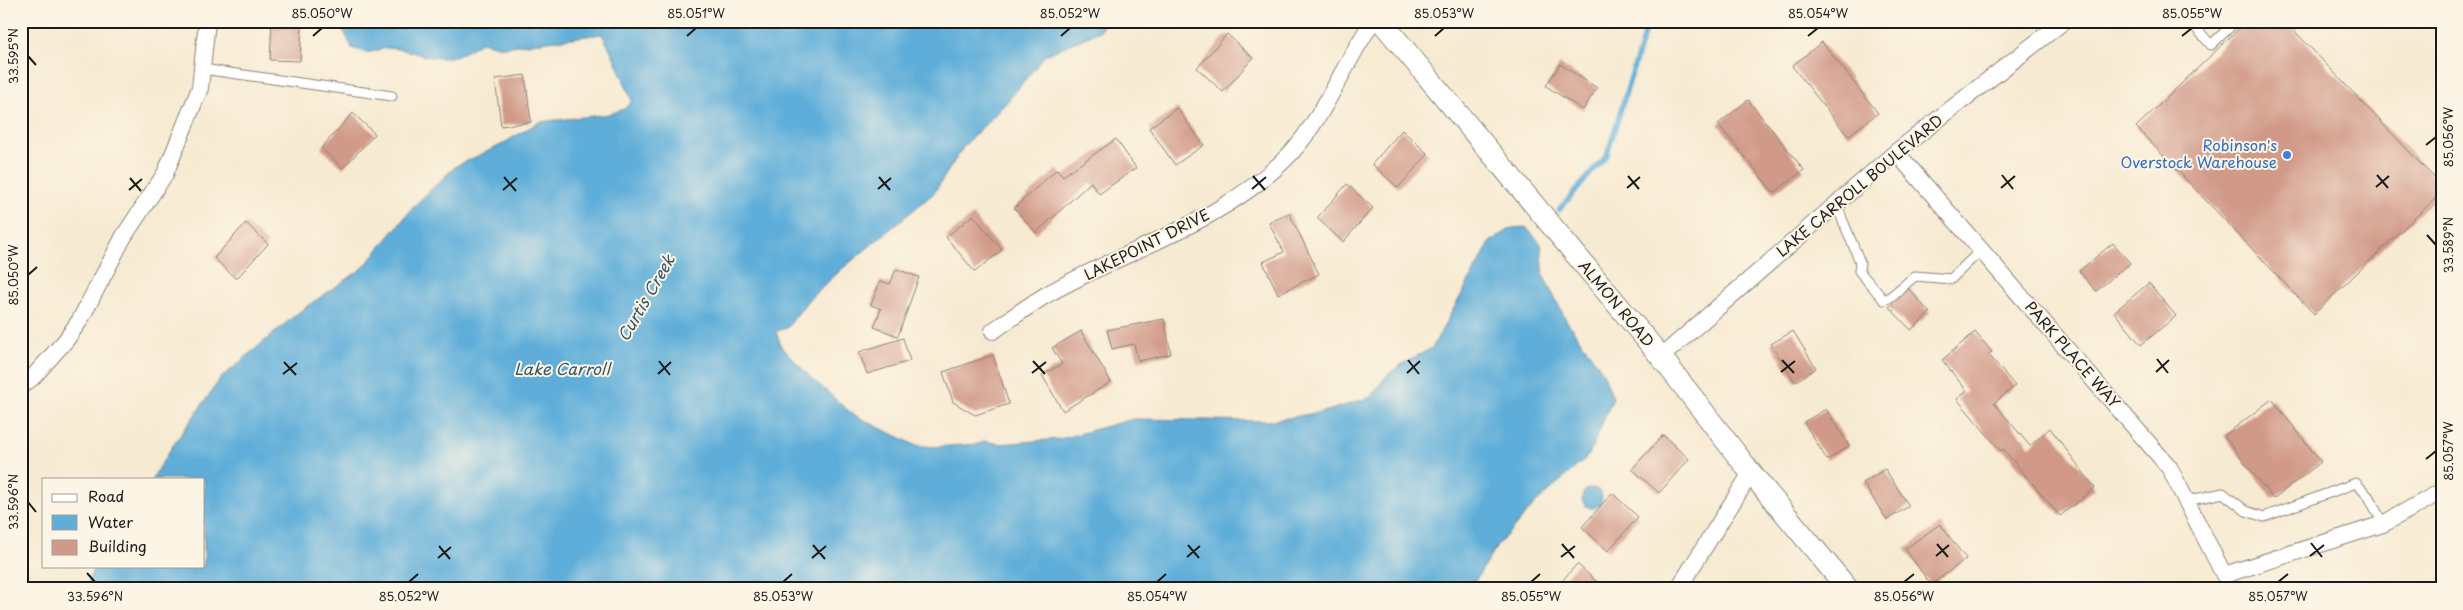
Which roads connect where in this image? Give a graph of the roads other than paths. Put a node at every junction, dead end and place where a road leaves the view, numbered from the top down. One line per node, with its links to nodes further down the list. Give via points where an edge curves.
1 (207, 21): 7 (street)
2 (1373, 21): 12 (street, LAKEPOINT DRIVE, via 1318,115 1292,151 1264,179 1203,218 1047,295)
3 (1381, 21): 13 (street, ALMON ROAD)
4 (2064, 21): 9 (street, LAKE CARROLL BOULEVARD)
5 (2190, 21): 6 (lane, via 2211,44)
6 (2236, 21)
7 (202, 68): 8 (lane); 14 (street, via 200,88 165,174 124,236 80,320 34,377)
8 (392, 96)
9 (1896, 152): 10 (street, LAKE CARROLL BOULEVARD); 11 (street, PARK PLACE WAY)
10 (1836, 204): 11 (lane, via 1860,262 1859,271 1884,300 1915,276 1951,279); 13 (street, LAKE CARROLL BOULEVARD)
11 (1981, 250): 17 (street, PARK PLACE WAY, via 2169,467)
12 (992, 330)
13 (1661, 357): 15 (street, ALMON ROAD)
14 (21, 386)
15 (1751, 473): 20 (street); 21 (street, ALMON ROAD)
16 (2442, 491): 18 (street)
17 (2186, 502): 18 (lane, via 2223,493 2246,511 2264,516 2356,483 2369,497); 19 (street, PARK PLACE WAY)
18 (2382, 524): 19 (street)
19 (2223, 582)
20 (1678, 589)
21 (1848, 589)

